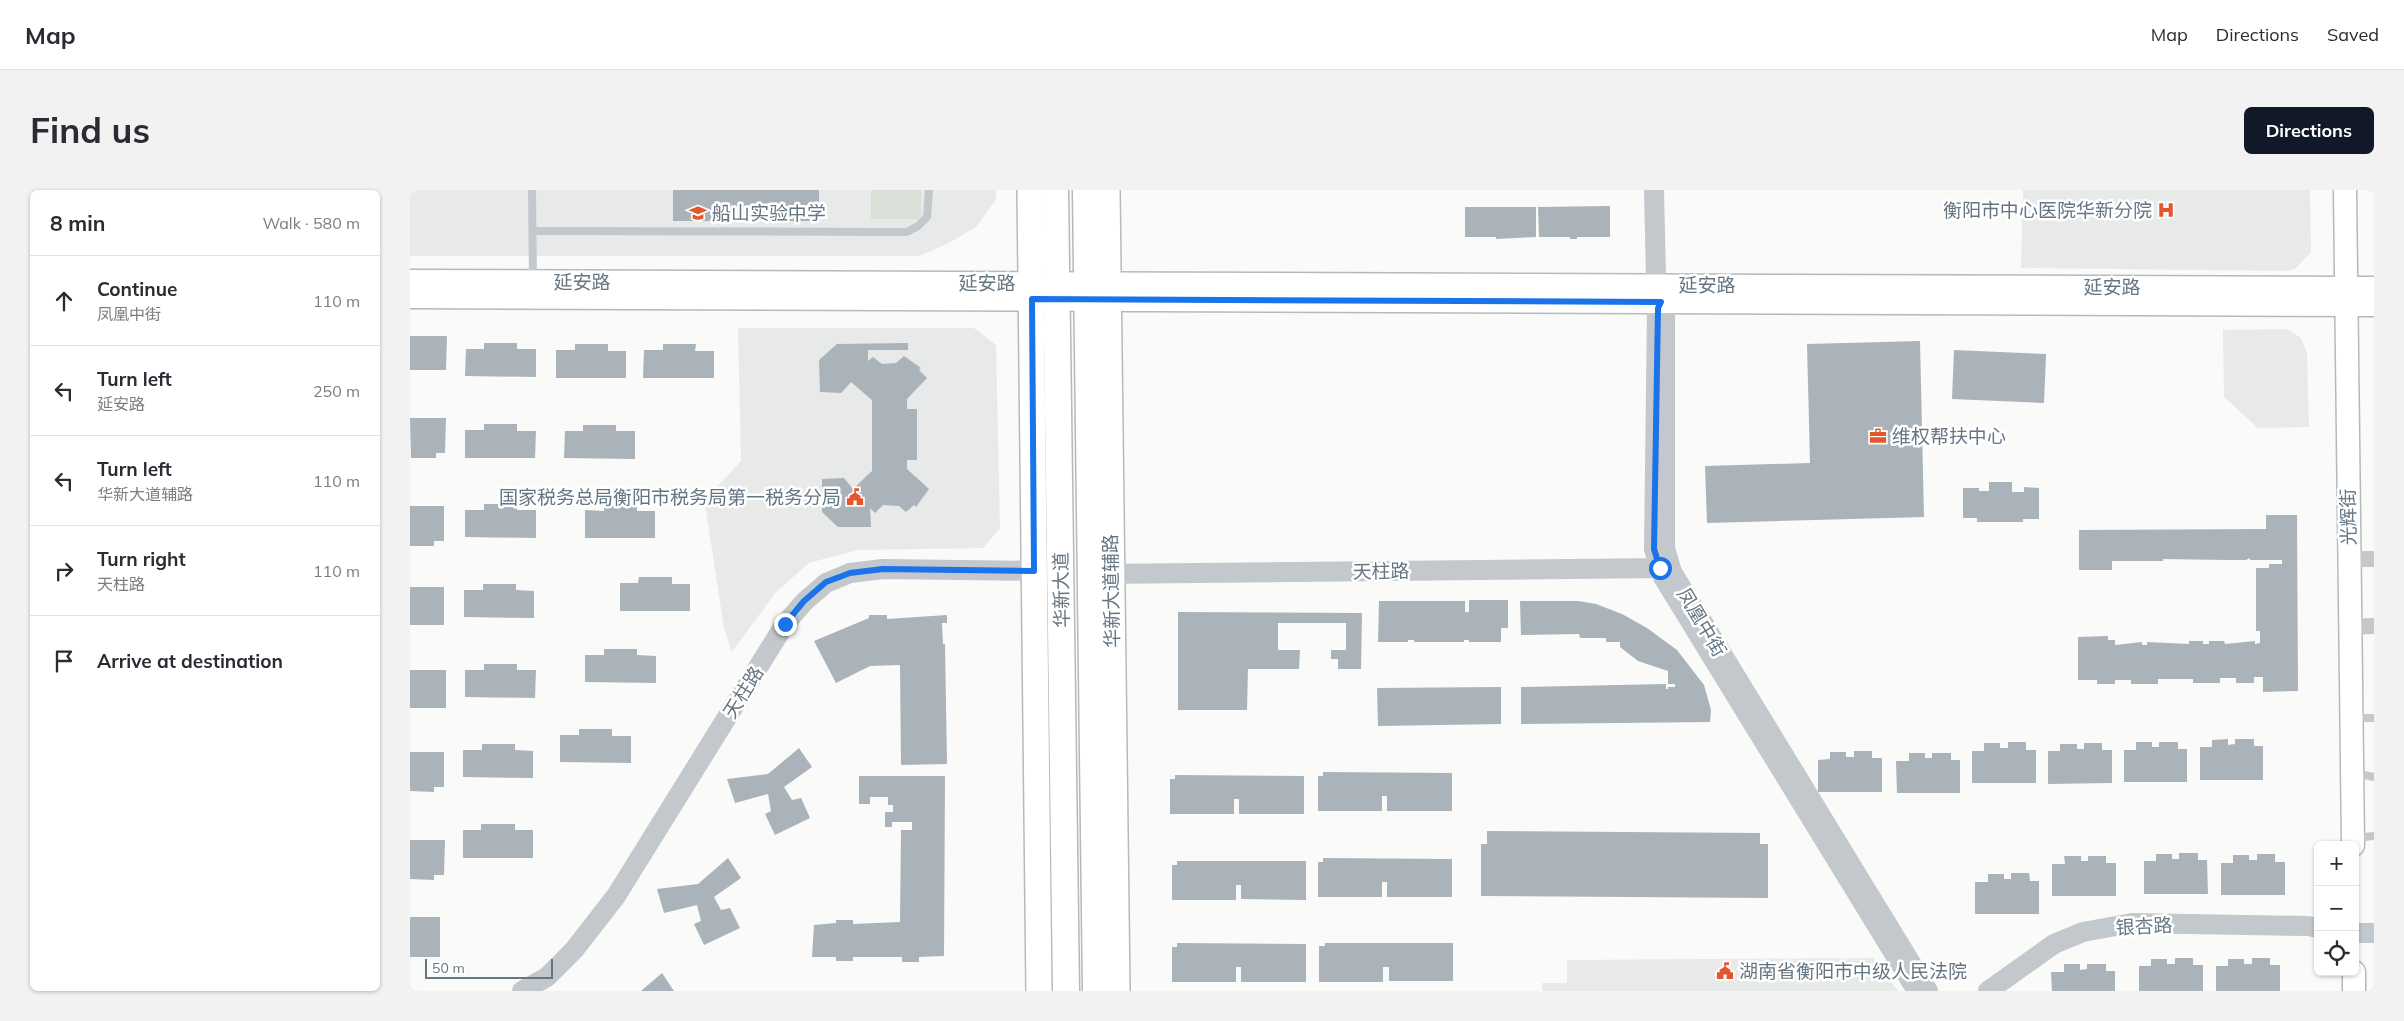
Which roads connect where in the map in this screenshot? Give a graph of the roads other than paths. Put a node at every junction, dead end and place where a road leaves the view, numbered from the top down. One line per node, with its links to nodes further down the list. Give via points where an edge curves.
1 (532, 190): 11 (lane)
2 (929, 190): 11 (lane, via 927,217 907,232)
3 (1030, 190): 15 (main road)
4 (1055, 190): 15 (highway, 华新大道)
5 (1086, 190): 16 (highway, 华新大道)
6 (1107, 190): 16 (main road)
7 (1654, 190): 17 (street, 凤凰中街, via 1656,278)
8 (1662, 190): 17 (street, 凤凰中街)
9 (2334, 190): 18 (main road, 光辉街)
10 (2344, 190): 18 (main road, 光辉街)
11 (533, 231): 14 (lane)
12 (410, 281): 14 (main road, 延安路)
13 (2374, 288): 18 (main road, 延安路)
14 (533, 290): 15 (main road, 延安路); 19 (main road, 延安路)
15 (1044, 291): 16 (main road, 延安路); 24 (main road); 25 (highway, 华新大道)
16 (1098, 292): 17 (main road, 延安路); 26 (highway, 华新大道)
17 (1661, 294): 18 (main road, 延安路); 23 (street, 凤凰中街, via 1664,308)
18 (2341, 296): 20 (main road, 延安路); 22 (main road, 光辉街); 33 (main road, 光辉街)
19 (410, 297)
20 (2374, 304)
21 (2374, 558): 22 (street)
22 (2349, 559): 28 (main road, 光辉街)
23 (1665, 567): 26 (street, 天柱路); 46 (street, 凤凰中街, via 1663,577); 47 (street, 凤凰中街)
24 (1034, 571): 25 (street, 天柱路); 40 (street, 天柱路, via 883,569 850,573 826,582 785,624 616,896 574,950 547,977); 41 (main road)
25 (1061, 571): 37 (highway, 华新大道)
26 (1101, 574): 44 (highway, 华新大道); 45 (main road, 华新大道辅路)
27 (2374, 626): 28 (street)
28 (2350, 627): 29 (main road, 光辉街)
29 (2351, 718): 30 (lane); 31 (main road, 光辉街)
30 (2374, 718)
31 (2352, 772): 32 (lane); 33 (main road, 光辉街)
32 (2374, 777)
33 (2355, 841)
34 (2314, 927): 48 (street, 银杏路, via 2132,923 2084,932 2054,944)
35 (2359, 933): 36 (street)
36 (2374, 933)
37 (1066, 952): 42 (highway); 43 (highway, 华新大道)
38 (2343, 976): 49 (main road)
39 (2354, 976): 50 (main road)
40 (522, 991)
41 (1039, 991)
42 (1050, 991)
43 (1066, 991)
44 (1096, 991)
45 (1116, 991)
46 (1917, 991)
47 (1928, 991)
48 (1988, 991)
49 (2344, 991)
50 (2354, 991)

